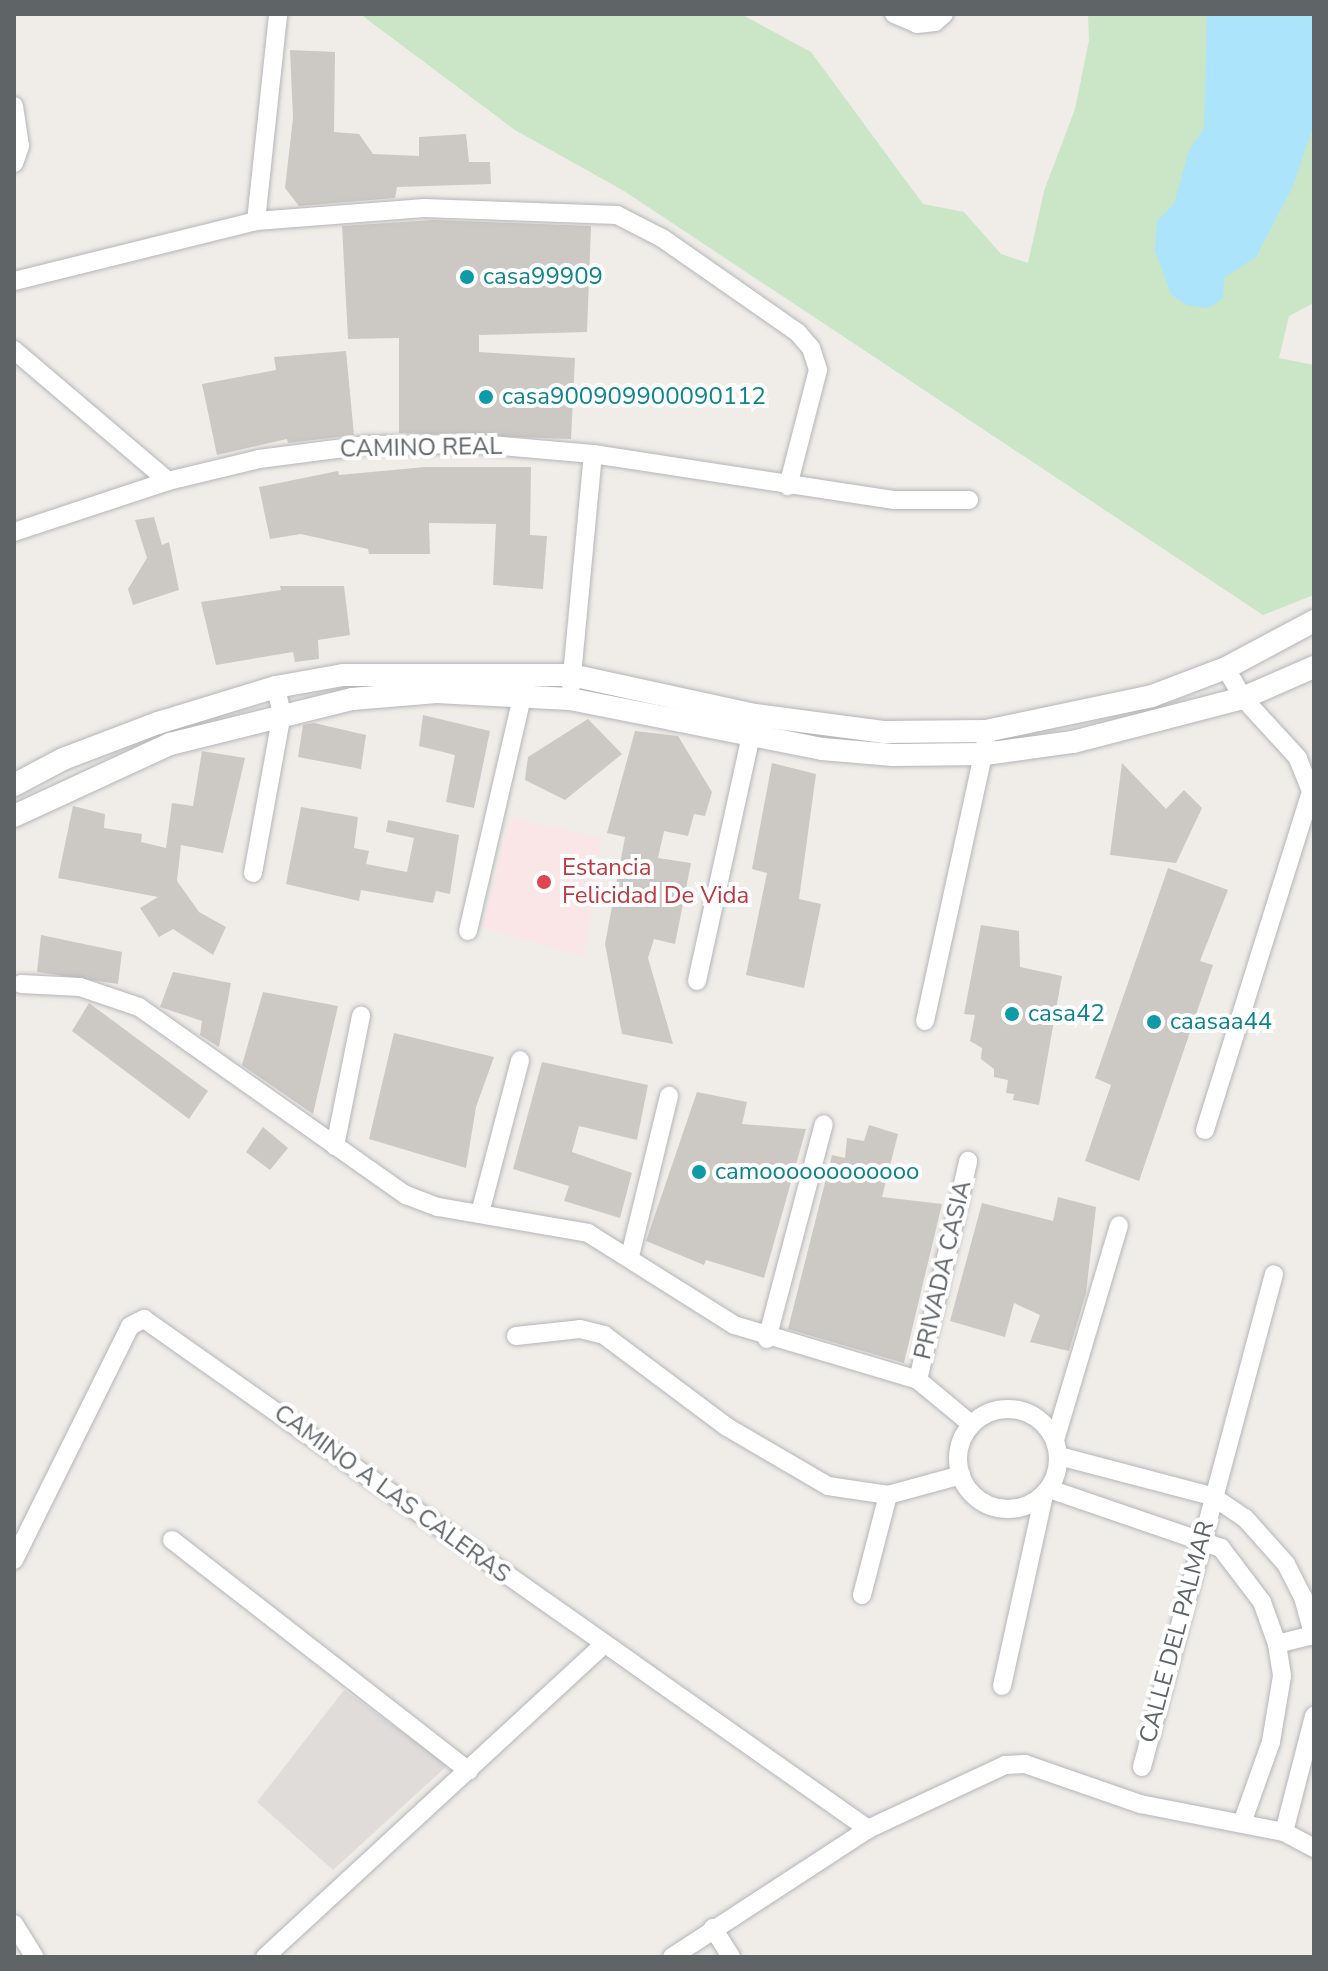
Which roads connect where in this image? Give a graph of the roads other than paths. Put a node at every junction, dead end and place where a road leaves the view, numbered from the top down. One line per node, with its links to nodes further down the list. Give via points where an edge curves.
1 (278, 14): 6 (street)
2 (894, 14): 3 (street, via 917,24)
3 (944, 15)
4 (14, 106): 5 (street, via 20,146)
5 (14, 163)
6 (256, 221): 7 (street); 11 (street, via 424,208 617,215 662,238 798,333 818,370)
7 (14, 281)
8 (14, 350): 10 (street)
9 (593, 454): 10 (street, CAMINO REAL, via 479,444 367,445 259,459); 11 (street, CAMINO REAL); 17 (street)
10 (168, 481): 13 (street, CAMINO REAL)
11 (788, 486): 12 (street, CAMINO REAL, via 895,500)
12 (969, 500)
13 (14, 532)
14 (1314, 621): 16 (street)
15 (1314, 667): 20 (street)
16 (1226, 668): 20 (street); 24 (street, via 1152,696)
17 (571, 675): 18 (street); 21 (street); 23 (street)
18 (525, 685): 19 (street, via 343,675); 21 (street); 22 (street, via 352,699); 29 (street)
19 (276, 687): 22 (street); 26 (street, via 63,759)
20 (1243, 698): 25 (street, via 1073,742); 37 (street, via 1298,758 1308,777 1310,804)
21 (570, 699): 23 (street)
22 (282, 714): 27 (street, via 170,744); 28 (street)
23 (753, 726): 24 (street); 25 (street, via 893,755); 30 (street)
24 (986, 731): 25 (street)
25 (985, 754): 33 (street)
26 (14, 785)
27 (14, 816)
28 (253, 873)
29 (468, 931)
30 (697, 981)
31 (21, 984): 38 (street, via 80,987 139,1007)
32 (361, 1016): 38 (street)
33 (925, 1021)
34 (520, 1060): 40 (street)
35 (669, 1096): 42 (street)
36 (824, 1124): 45 (street)
37 (1205, 1130)
38 (335, 1146): 40 (street, via 406,1195)
39 (968, 1161): 46 (street, PRIVADA CASIA)
40 (480, 1213): 42 (street, via 588,1233)
41 (1119, 1225): 48 (street)
42 (630, 1256): 45 (street, via 722,1317)
43 (1274, 1274): 52 (street, CALLE DEL PALMAR)
44 (516, 1336): 51 (street, via 580,1329 604,1335 727,1427 808,1477 858,1493)
45 (767, 1339): 46 (street)
46 (918, 1380): 47 (street)
47 (971, 1424): 48 (street, via 993,1411 1018,1409 1040,1420); 49 (street, via 959,1448)
48 (1057, 1448): 50 (street); 52 (street)
49 (961, 1475): 50 (street, via 975,1496 997,1509 1014,1509); 51 (street)
50 (1047, 1492): 54 (street); 60 (street)
51 (888, 1495): 56 (street)
52 (1212, 1496): 54 (street, CALLE DEL PALMAR); 57 (street, via 1245,1518 1286,1564)
53 (172, 1540): 65 (street)
54 (1202, 1540): 58 (street, via 1221,1548 1247,1579); 64 (street, CALLE DEL PALMAR)
55 (14, 1560): 59 (street, CAMINO A LAS CALERAS, via 130,1326 144,1319)
56 (862, 1595)
57 (1314, 1636): 58 (street)
58 (1277, 1644): 62 (street, via 1282,1676)
59 (603, 1645): 65 (street); 67 (street, CAMINO A LAS CALERAS)
60 (1002, 1686)
61 (1314, 1716): 63 (street)
62 (1271, 1742): 63 (street); 66 (street)
63 (1305, 1755): 68 (street)
64 (1142, 1767)
65 (469, 1771): 73 (street)
66 (1242, 1823): 67 (street, via 1140,1804 1025,1764 987,1770); 68 (street)
67 (868, 1829): 71 (street)
68 (1284, 1832): 69 (street)
69 (1314, 1848)
70 (14, 1924): 72 (street)
71 (713, 1928): 74 (street); 75 (street)
72 (35, 1957)
73 (265, 1957)
74 (672, 1957)
75 (731, 1957)

